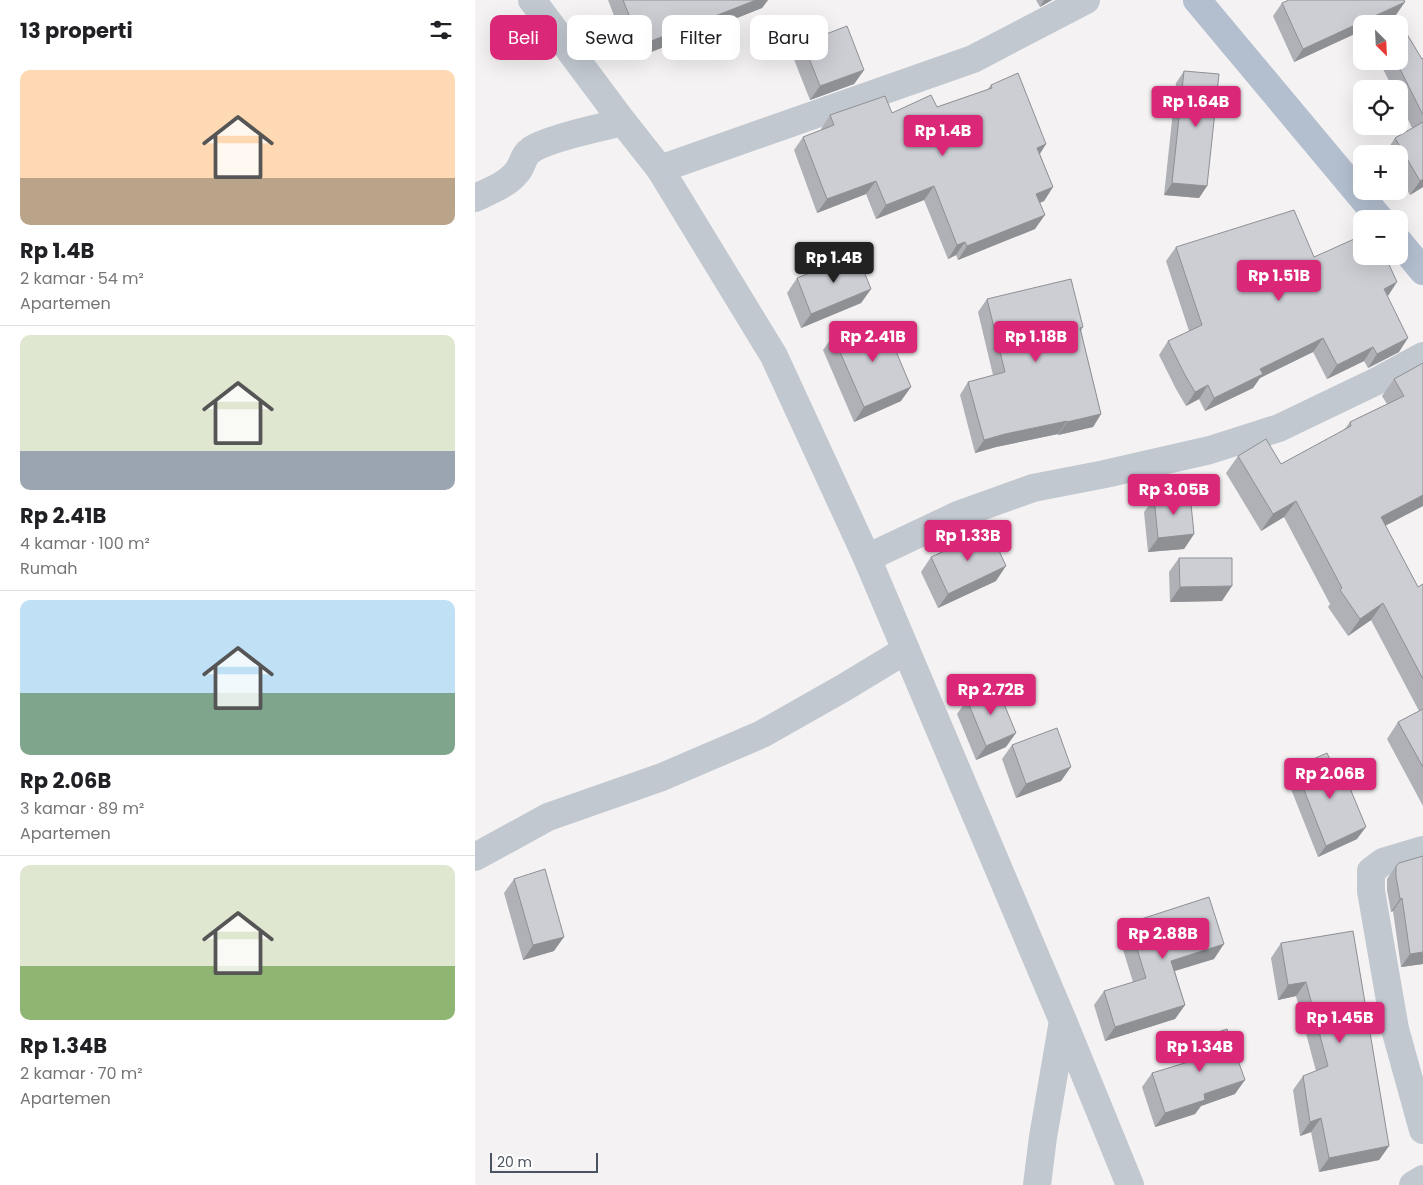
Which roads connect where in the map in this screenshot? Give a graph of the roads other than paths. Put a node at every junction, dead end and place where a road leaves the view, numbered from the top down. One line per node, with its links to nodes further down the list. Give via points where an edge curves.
1 (532, 0): 4 (street)
2 (1086, 0): 5 (street, via 973,59)
3 (1197, 0): 7 (main road)
4 (623, 122): 5 (street); 6 (street, via 538,146 526,154 517,173 508,181)
5 (660, 169): 11 (street, via 774,356)
6 (475, 198)
7 (1372, 210)
8 (1408, 253): 9 (main road)
9 (1423, 271)
10 (1423, 356): 11 (street, via 1279,428 1210,450 1033,488 958,516)
11 (867, 558): 12 (street)
12 (906, 650): 14 (street, via 762,734 662,776 548,817); 15 (street)
13 (1423, 850): 16 (street, via 1383,862 1371,871 1371,891 1395,1029)
14 (475, 857)
15 (1063, 1021): 18 (street); 19 (street)
16 (1423, 1130)
17 (1423, 1179): 20 (street)
18 (1037, 1185)
19 (1130, 1185)
20 (1413, 1185)

